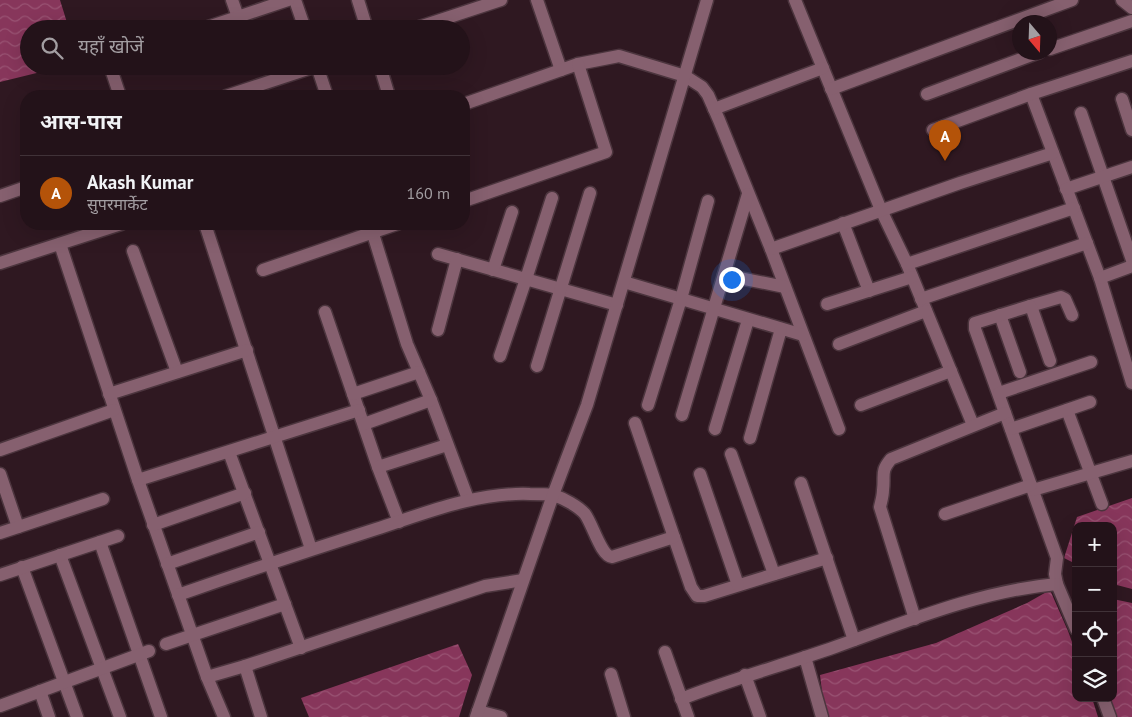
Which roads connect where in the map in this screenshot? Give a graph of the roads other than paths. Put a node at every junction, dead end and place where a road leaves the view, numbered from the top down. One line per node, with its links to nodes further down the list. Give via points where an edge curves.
1 (232, 0): 13 (street)
2 (288, 0): 13 (street)
3 (295, 0): 15 (street)
4 (358, 0): 16 (street)
5 (501, 0): 17 (street)
6 (537, 0): 24 (street)
7 (706, 0): 29 (street)
8 (794, 0): 23 (street)
9 (1072, 0): 11 (street)
10 (1122, 0): 12 (street)
11 (1047, 3): 30 (street)
12 (1132, 8)
13 (238, 17): 14 (street)
14 (229, 20)
15 (302, 20)
16 (364, 20)
17 (440, 20)
18 (1132, 21): 19 (street)
19 (1057, 47)
20 (1018, 60): 35 (street)
21 (1132, 61): 36 (street)
22 (578, 64): 24 (street); 29 (street, via 619,56); 52 (street, via 606,152)
23 (823, 68): 30 (street); 39 (street)
24 (561, 70): 38 (street)
25 (113, 75): 31 (street)
26 (290, 75): 32 (street)
27 (320, 75): 33 (street)
28 (383, 75): 34 (street)
29 (685, 76): 39 (street, via 702,87); 78 (street)
30 (831, 89): 55 (street)
31 (118, 90)
32 (244, 90)
33 (326, 90)
34 (387, 90)
35 (927, 94)
36 (1031, 94): 41 (street); 43 (street)
37 (1122, 100): 42 (street)
38 (470, 102)
39 (714, 109): 49 (street)
40 (1081, 114): 45 (street)
41 (933, 130)
42 (1132, 130)
43 (1053, 153): 47 (street); 55 (street)
44 (1132, 167): 45 (street)
45 (1102, 177): 47 (street); 68 (street)
46 (20, 189): 50 (street)
47 (1066, 189): 54 (street)
48 (590, 193): 80 (street)
49 (748, 194): 64 (street); 74 (street)
50 (0, 196)
51 (552, 198): 77 (street)
52 (470, 199)
53 (708, 201): 82 (street)
54 (1074, 208): 62 (street); 70 (street)
55 (881, 210): 57 (street); 70 (street)
56 (512, 212): 73 (street)
57 (843, 224): 64 (street); 81 (street)
58 (103, 230): 63 (street)
59 (207, 230): 96 (street)
60 (366, 230): 72 (street)
61 (372, 230): 103 (street, via 407,344)
62 (1086, 243): 76 (street); 85 (street)
63 (60, 244): 69 (street); 107 (street)
64 (771, 249): 79 (street)
65 (133, 250): 102 (street)
66 (438, 254): 67 (street)
67 (457, 260): 73 (street); 93 (street)
68 (1132, 260)
69 (0, 263)
70 (906, 264): 75 (street)
71 (1132, 266): 76 (street)
72 (263, 270)
73 (493, 270): 77 (street)
74 (724, 275): 79 (street); 87 (street)
75 (912, 277): 81 (street); 85 (street)
76 (1100, 278): 105 (street)
77 (526, 279): 80 (street); 97 (street)
78 (624, 282): 82 (street); 84 (street)
79 (785, 287): 94 (street)
80 (560, 289): 84 (street); 100 (street)
81 (869, 291): 83 (street)
82 (681, 299): 87 (street); 111 (street)
83 (827, 304)
84 (617, 305): 140 (street, via 587,405)
85 (923, 305): 95 (street); 101 (street)
86 (1030, 306): 89 (street); 90 (street, via 1061,297); 98 (street)
87 (714, 309): 91 (street); 117 (street)
88 (325, 312): 108 (street)
89 (1000, 315): 104 (street); 106 (street, via 975,323)
90 (1072, 315)
91 (748, 320): 92 (street); 121 (street)
92 (782, 329): 94 (street); 125 (street)
93 (438, 330)
94 (803, 335): 122 (street)
95 (839, 344)
96 (247, 350): 102 (street); 124 (street)
97 (500, 356)
98 (1050, 361)
99 (1091, 362): 106 (street)
100 (537, 366)
101 (951, 371): 112 (street); 120 (street)
102 (177, 372): 107 (street)
103 (419, 372): 108 (street); 109 (street)
104 (1020, 372)
105 (1132, 384)
106 (999, 393): 116 (street)
107 (109, 394): 113 (street)
108 (354, 394): 114 (street)
109 (431, 400): 119 (street); 126 (street)
110 (1090, 402): 115 (street)
111 (648, 405)
112 (862, 405)
113 (114, 410): 127 (street); 135 (street)
114 (359, 410): 119 (street); 124 (street)
115 (1067, 410): 123 (street); 132 (street)
116 (1005, 413): 120 (street); 123 (street)
117 (682, 415)
118 (635, 423): 151 (street)
119 (364, 424): 131 (street)
120 (973, 425): 166 (street, via 891,459 882,473 884,489 880,507)
121 (714, 429)
122 (838, 429)
123 (1011, 429): 137 (street)
124 (275, 438): 128 (street); 153 (street)
125 (750, 438)
126 (447, 445): 131 (street); 142 (street)
127 (0, 450)
128 (230, 452): 135 (street); 139 (street)
129 (731, 454): 159 (street)
130 (1132, 462): 132 (street)
131 (378, 467): 145 (street)
132 (1090, 473): 137 (street); 143 (street)
133 (0, 474): 138 (street)
134 (700, 474): 163 (street)
135 (138, 480): 146 (street)
136 (801, 482): 155 (street)
137 (1032, 487): 144 (street); 161 (street, via 1057,558)
138 (2, 490): 147 (street)
139 (244, 493): 146 (street); 148 (street)
140 (553, 495): 142 (street, via 503,494); 151 (street, via 584,513 608,557); 162 (street)
141 (103, 499): 147 (street)
142 (468, 499): 145 (street)
143 (1102, 504)
144 (945, 514)
145 (399, 522): 153 (street)
146 (154, 525): 156 (street)
147 (18, 527): 149 (street)
148 (259, 532): 156 (street); 157 (street)
149 (0, 533)
150 (118, 536): 152 (street)
151 (674, 537): 163 (street, via 697,596)
152 (100, 542): 154 (street); 173 (street)
153 (311, 550): 157 (street)
154 (60, 555): 158 (street); 176 (street)
155 (827, 558): 159 (street); 169 (street)
156 (167, 564): 164 (street)
157 (270, 564): 164 (street); 165 (street)
158 (22, 567): 160 (street); 180 (street)
159 (774, 574): 163 (street)
160 (0, 575)
161 (1056, 579): 166 (street, via 986,595); 167 (street)
162 (523, 580): 171 (street, via 485,586); 185 (street)
163 (738, 585)
164 (178, 595): 168 (street)
165 (285, 604): 168 (street); 171 (street)
166 (915, 619): 169 (street)
167 (1072, 619)
168 (192, 635): 170 (street); 179 (street)
169 (854, 640): 174 (street)
170 (166, 644)
171 (302, 648): 175 (street)
172 (665, 652): 182 (street)
173 (144, 653): 176 (street); 190 (street)
174 (805, 657): 178 (street); 197 (street)
175 (245, 666): 179 (street); 192 (street)
176 (102, 668): 180 (street); 189 (street)
177 (611, 674): 194 (street)
178 (745, 675): 182 (street); 196 (street)
179 (207, 677): 191 (street)
180 (65, 682): 181 (street); 188 (street)
181 (40, 691): 184 (street); 187 (street)
182 (681, 699): 195 (street)
183 (1104, 702): 198 (street)
184 (0, 706): 186 (street)
185 (477, 714): 193 (street)
186 (4, 717)
187 (49, 717)
188 (78, 717)
189 (120, 717)
190 (161, 717)
191 (224, 717)
192 (262, 717)
193 (500, 717)
194 (624, 717)
195 (688, 717)
196 (760, 717)
197 (822, 717)
198 (1110, 717)

